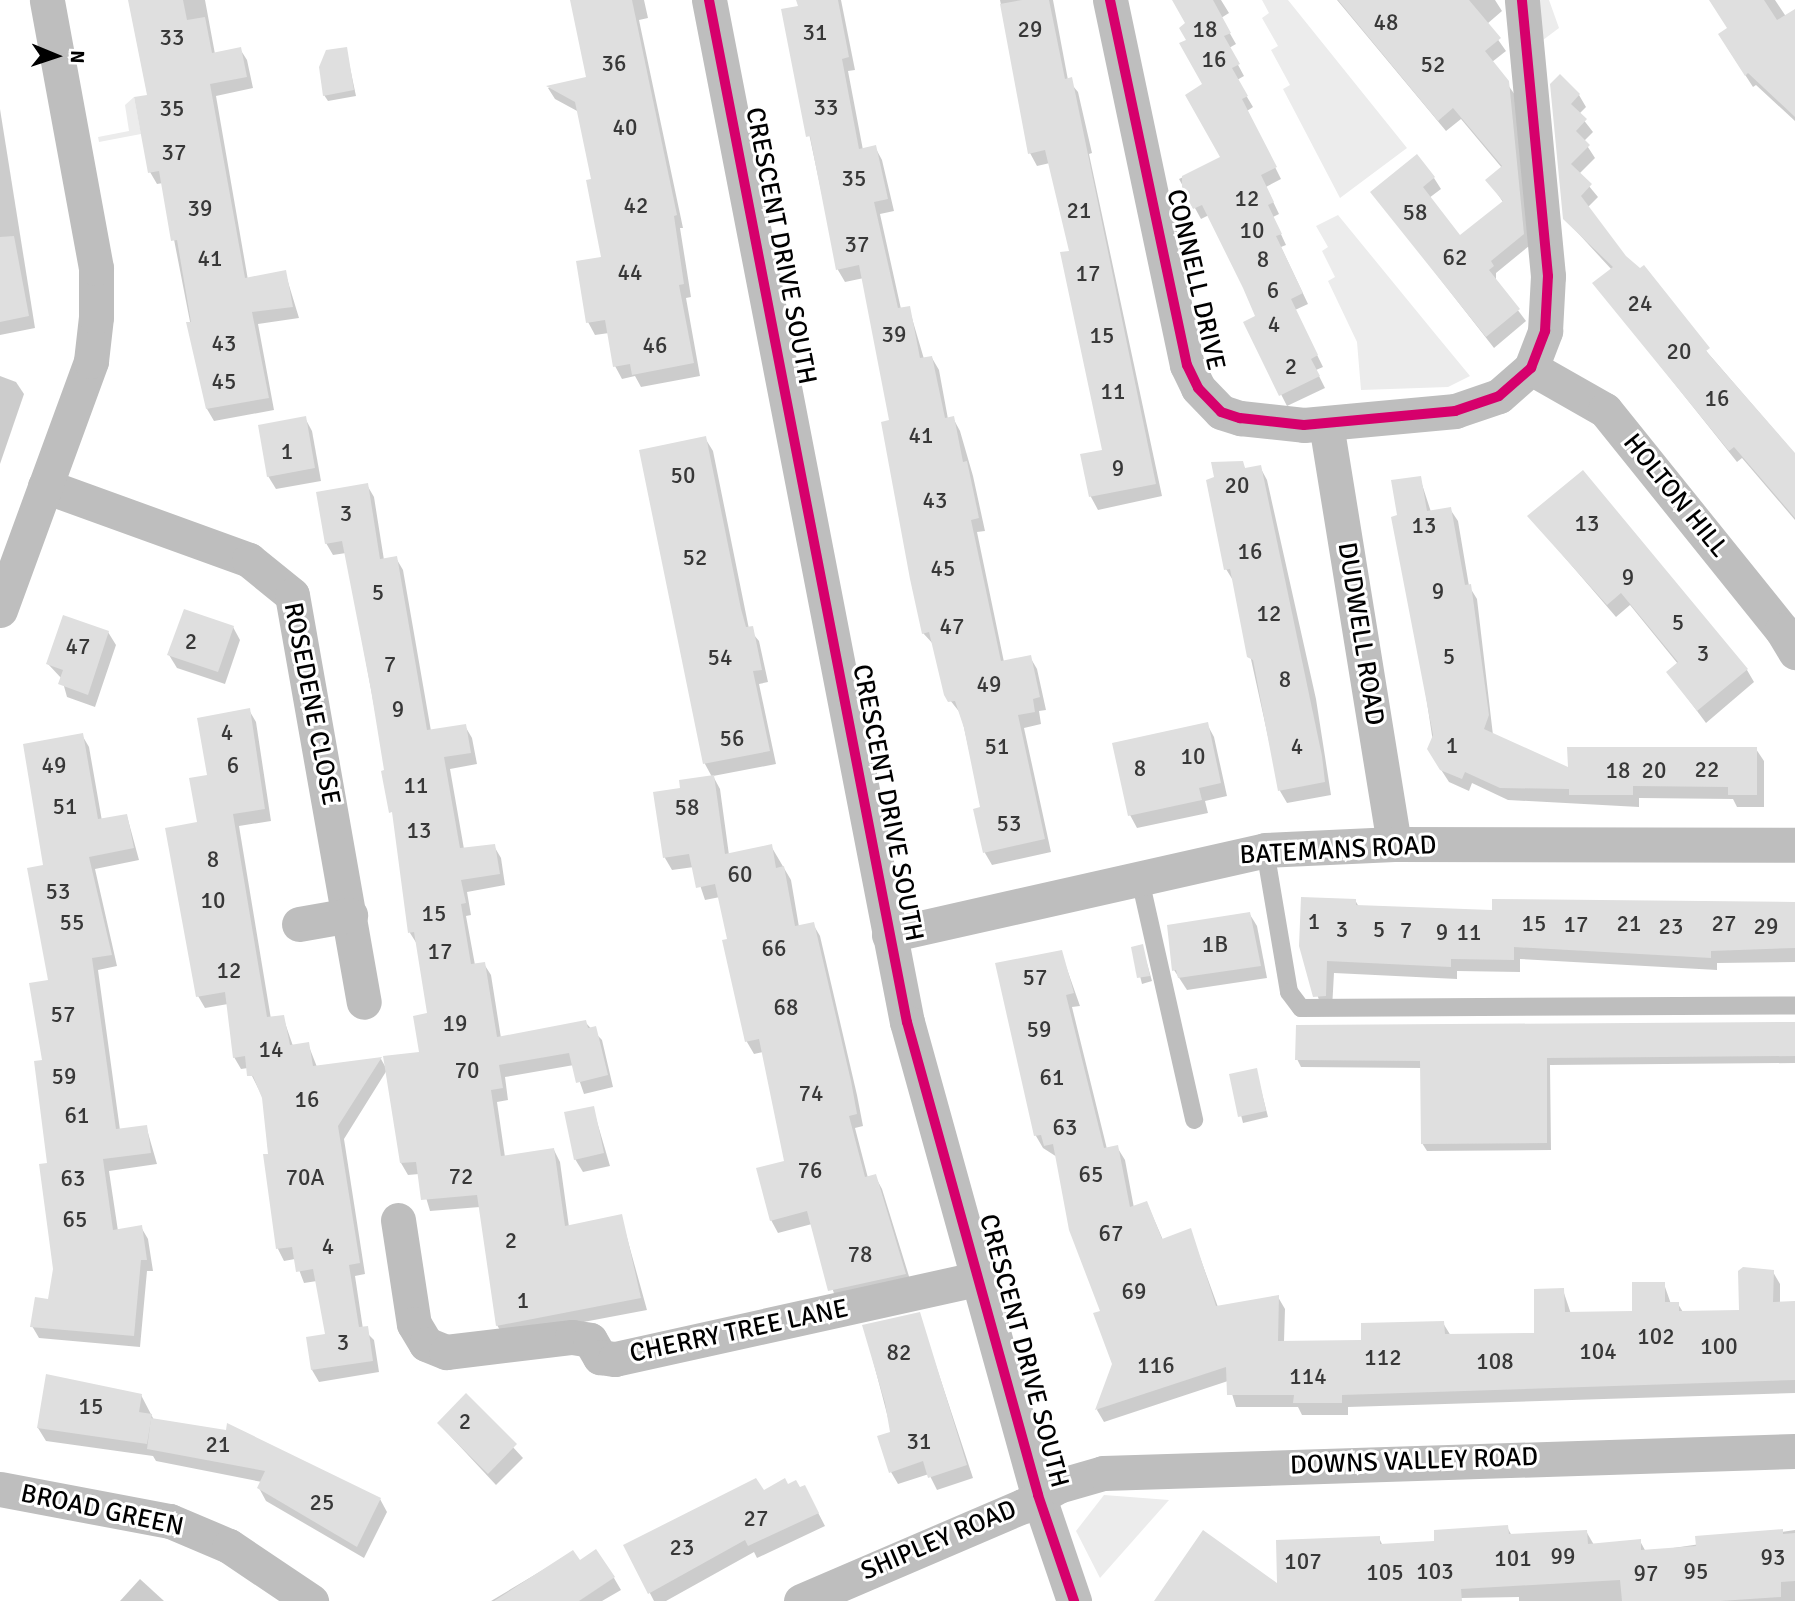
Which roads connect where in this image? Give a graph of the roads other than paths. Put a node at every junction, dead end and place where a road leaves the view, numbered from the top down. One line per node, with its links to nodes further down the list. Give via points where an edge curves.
1 (47, 0): 7 (street, via 96,268 96,317 91,361)
2 (709, 0): 16 (street, CRESCENT DRIVE SOUTH)
3 (1110, 0): 6 (street, CONNELL DRIVE, via 1187,365 1198,388 1221,412 1240,418)
4 (1522, 0): 5 (street, CONNELL DRIVE, via 1548,276 1545,331)
5 (1531, 368): 6 (street, CONNELL DRIVE, via 1499,396 1455,411); 9 (street, HOLTON HILL, via 1605,410)
6 (1326, 424): 10 (street, DUDWELL ROAD)
7 (45, 486): 8 (street); 14 (street, ROSEDENE CLOSE, via 249,560 292,595)
8 (0, 610)
9 (1795, 652)
10 (1394, 844): 11 (street, BATEMANS ROAD); 12 (street, BATEMANS ROAD)
11 (1795, 845)
12 (1265, 850): 13 (street, BATEMANS ROAD); 18 (lane, via 1289,992 1296,1005 1305,1009)
13 (1139, 875): 16 (street, BATEMANS ROAD); 19 (lane)
14 (350, 915): 15 (street); 17 (street, ROSEDENE CLOSE)
15 (299, 924)
16 (890, 934): 21 (street, CRESCENT DRIVE SOUTH, via 907,1022)
17 (364, 1003)
18 (1795, 1005)
19 (1194, 1121)
20 (398, 1220): 21 (street, CHERRY TREE LANE, via 414,1324 426,1344 446,1353 572,1337 590,1340 600,1357 615,1359)
21 (980, 1278): 24 (street, CRESCENT DRIVE SOUTH)
22 (1795, 1451): 24 (street, DOWNS VALLEY ROAD, via 1103,1473)
23 (0, 1489): 25 (street, BROAD GREEN, via 170,1521 251,1559)
24 (1038, 1495): 26 (street, SHIPLEY ROAD, via 1023,1506); 27 (street, CRESCENT DRIVE SOUTH)
25 (311, 1601)
26 (801, 1601)
27 (1074, 1601)

